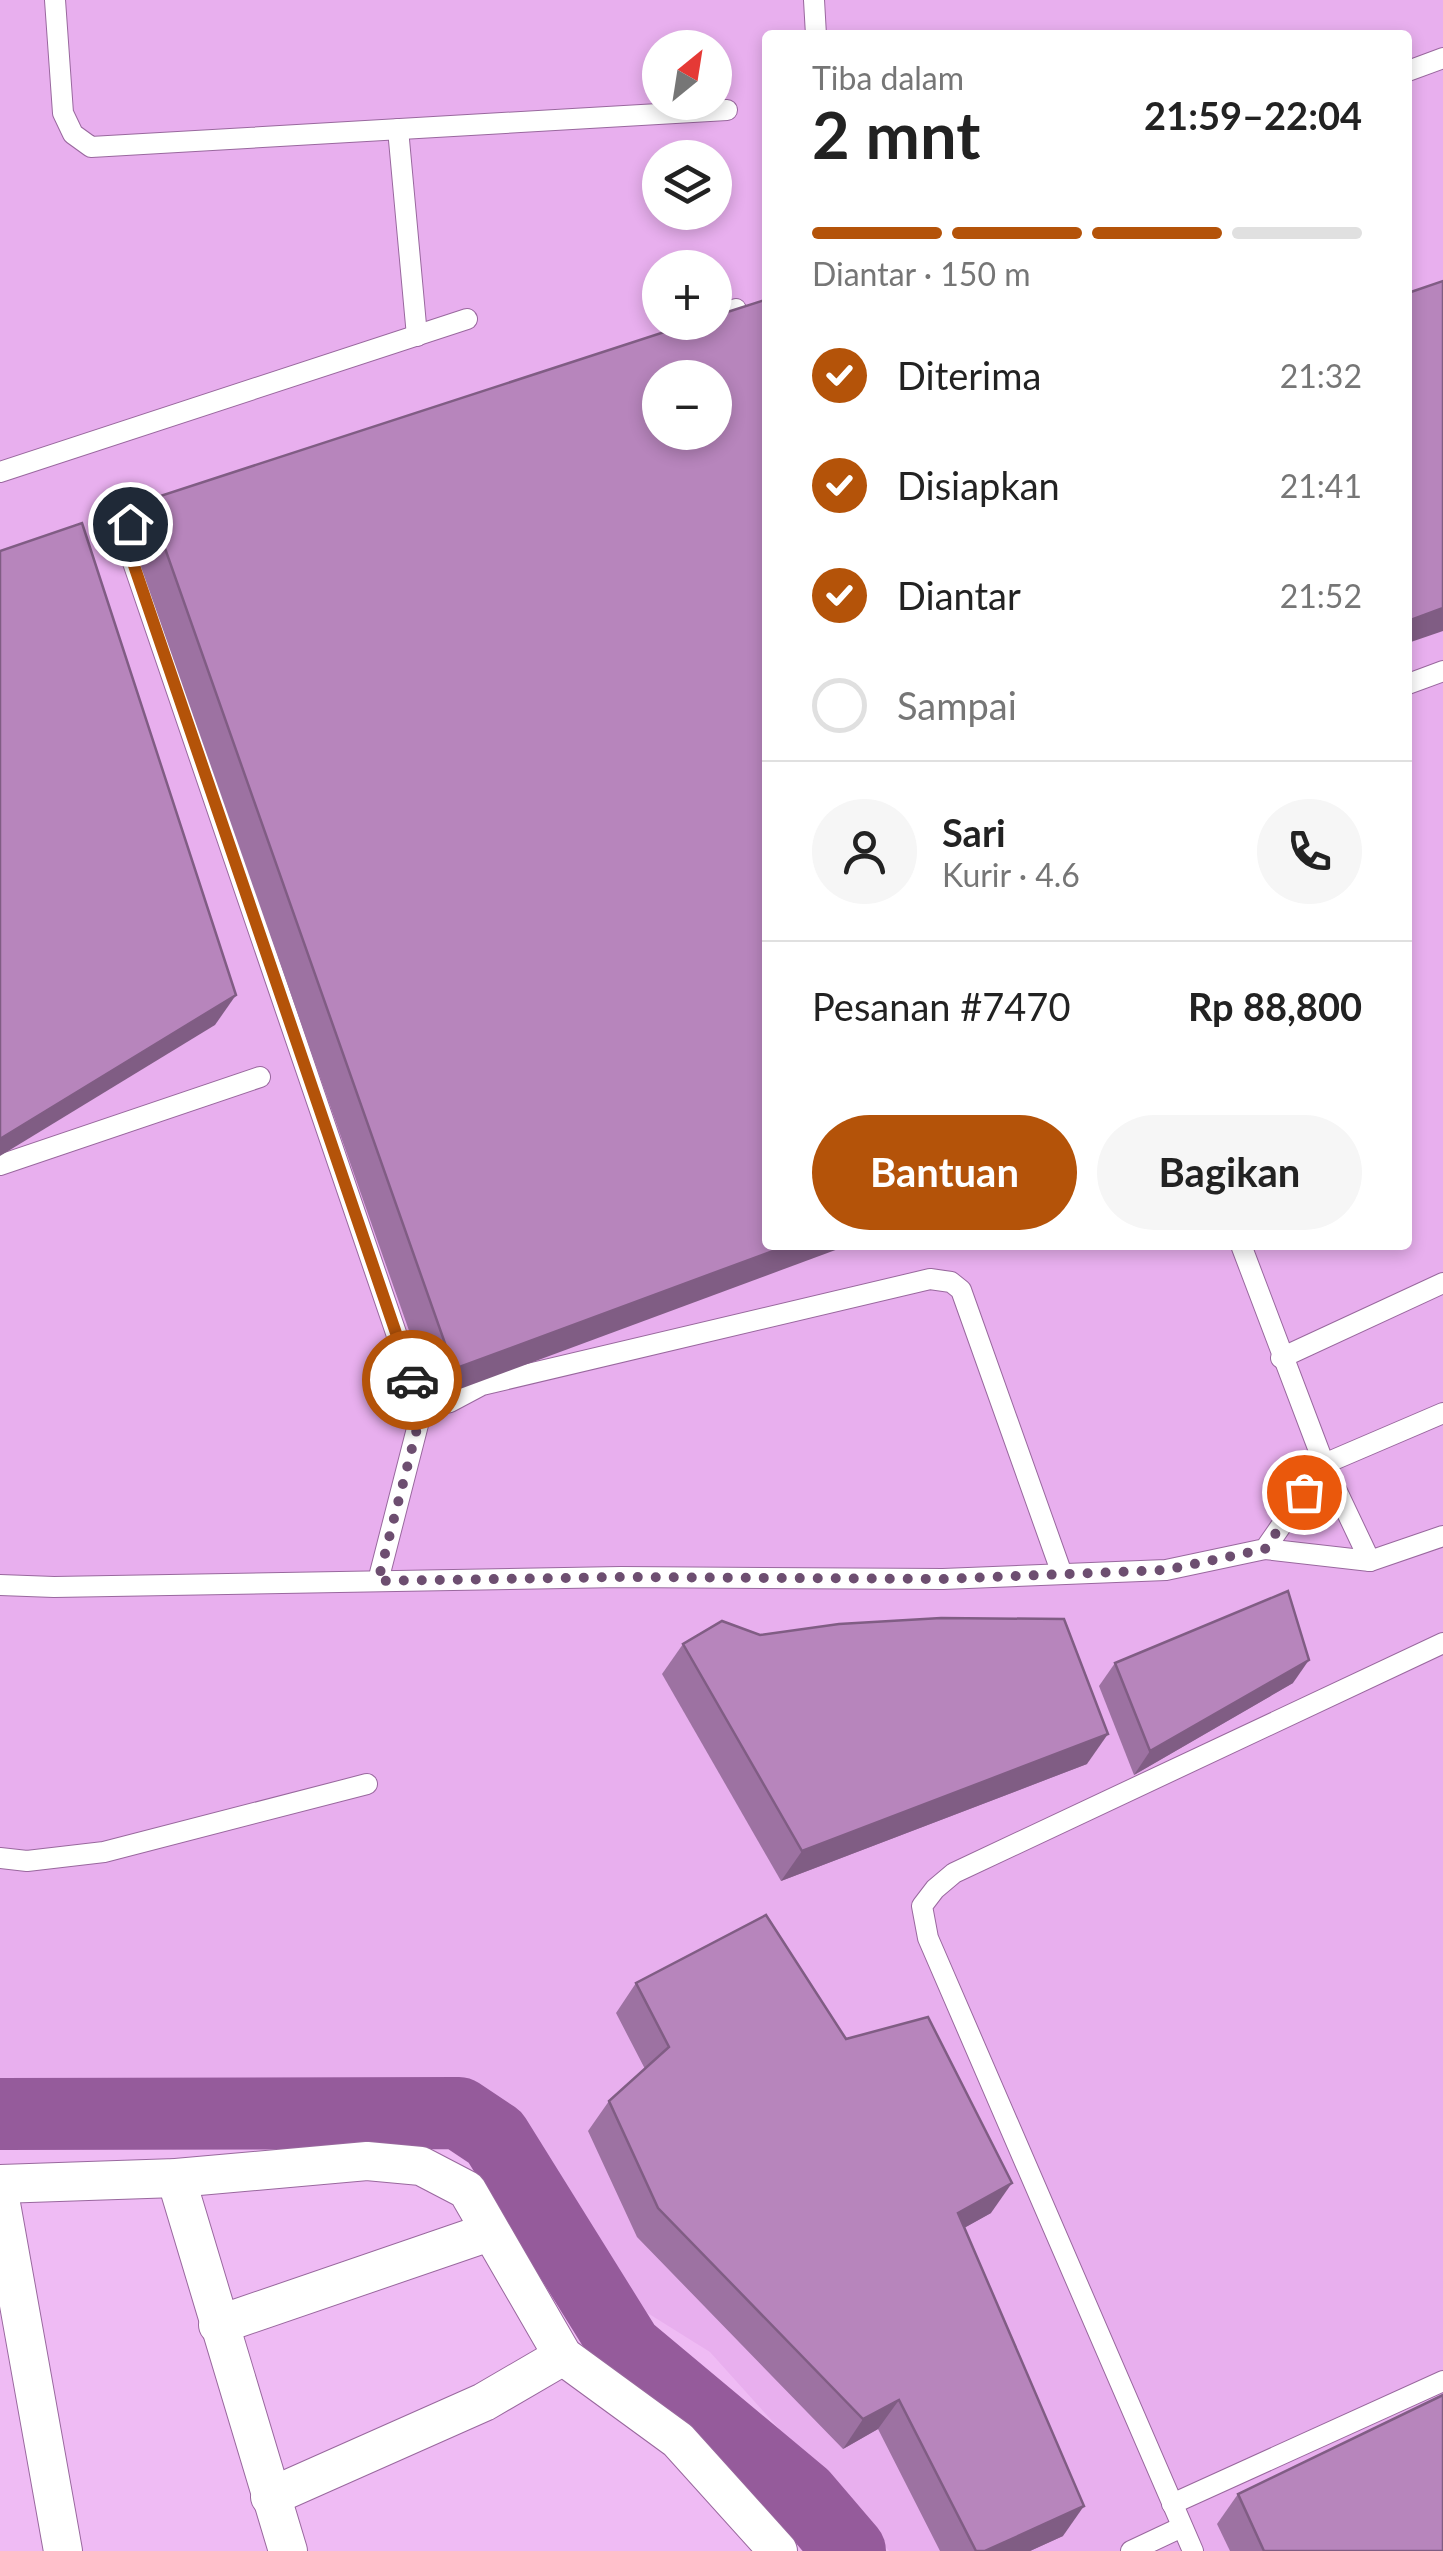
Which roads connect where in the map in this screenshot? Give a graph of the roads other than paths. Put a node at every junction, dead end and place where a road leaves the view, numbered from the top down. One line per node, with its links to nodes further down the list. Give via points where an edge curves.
1 (55, 0): 7 (lane, via 63,113 73,134 92,147)
2 (814, 0): 3 (lane)
3 (816, 30)
4 (1443, 58): 5 (lane)
5 (1412, 70)
6 (642, 115): 7 (lane)
7 (398, 129): 11 (lane)
8 (736, 309): 9 (lane)
9 (732, 310)
10 (467, 319): 11 (lane)
11 (417, 336): 12 (lane)
12 (0, 472)
13 (167, 511): 21 (lane, via 130,524 126,542)
14 (1443, 671): 15 (lane)
15 (1412, 683)
16 (260, 1077): 17 (lane)
17 (0, 1165)
18 (1243, 1250): 20 (lane)
19 (1443, 1283): 20 (lane)
20 (1281, 1358): 23 (lane)
21 (422, 1409): 27 (lane, via 482,1385 930,1279 951,1282 961,1290); 28 (lane)
22 (1443, 1414): 23 (lane)
23 (1324, 1464): 25 (lane); 26 (lane)
24 (1443, 1536): 26 (lane)
25 (1265, 1549): 26 (lane); 27 (lane, via 1166,1570)
26 (1370, 1561)
27 (1062, 1574): 28 (lane)
28 (378, 1581): 29 (lane)
29 (0, 1585)
30 (1443, 1644): 41 (lane, via 954,1873 922,1906 928,1938)
31 (367, 1784): 32 (lane, via 104,1852)
32 (0, 1858)
33 (176, 2178): 34 (street); 36 (street, via 367,2161 421,2166 467,2190); 37 (street)
34 (0, 2184)
35 (0, 2198): 43 (street)
36 (489, 2232): 37 (street); 38 (street)
37 (218, 2325): 40 (street)
38 (563, 2356): 40 (street, via 484,2402); 45 (street, via 678,2440)
39 (1443, 2381): 41 (lane)
40 (270, 2497): 44 (street)
41 (1172, 2504): 42 (lane)
42 (1182, 2527): 46 (lane); 47 (lane)
43 (63, 2551)
44 (288, 2551)
45 (778, 2551)
46 (1131, 2551)
47 (1193, 2551)

